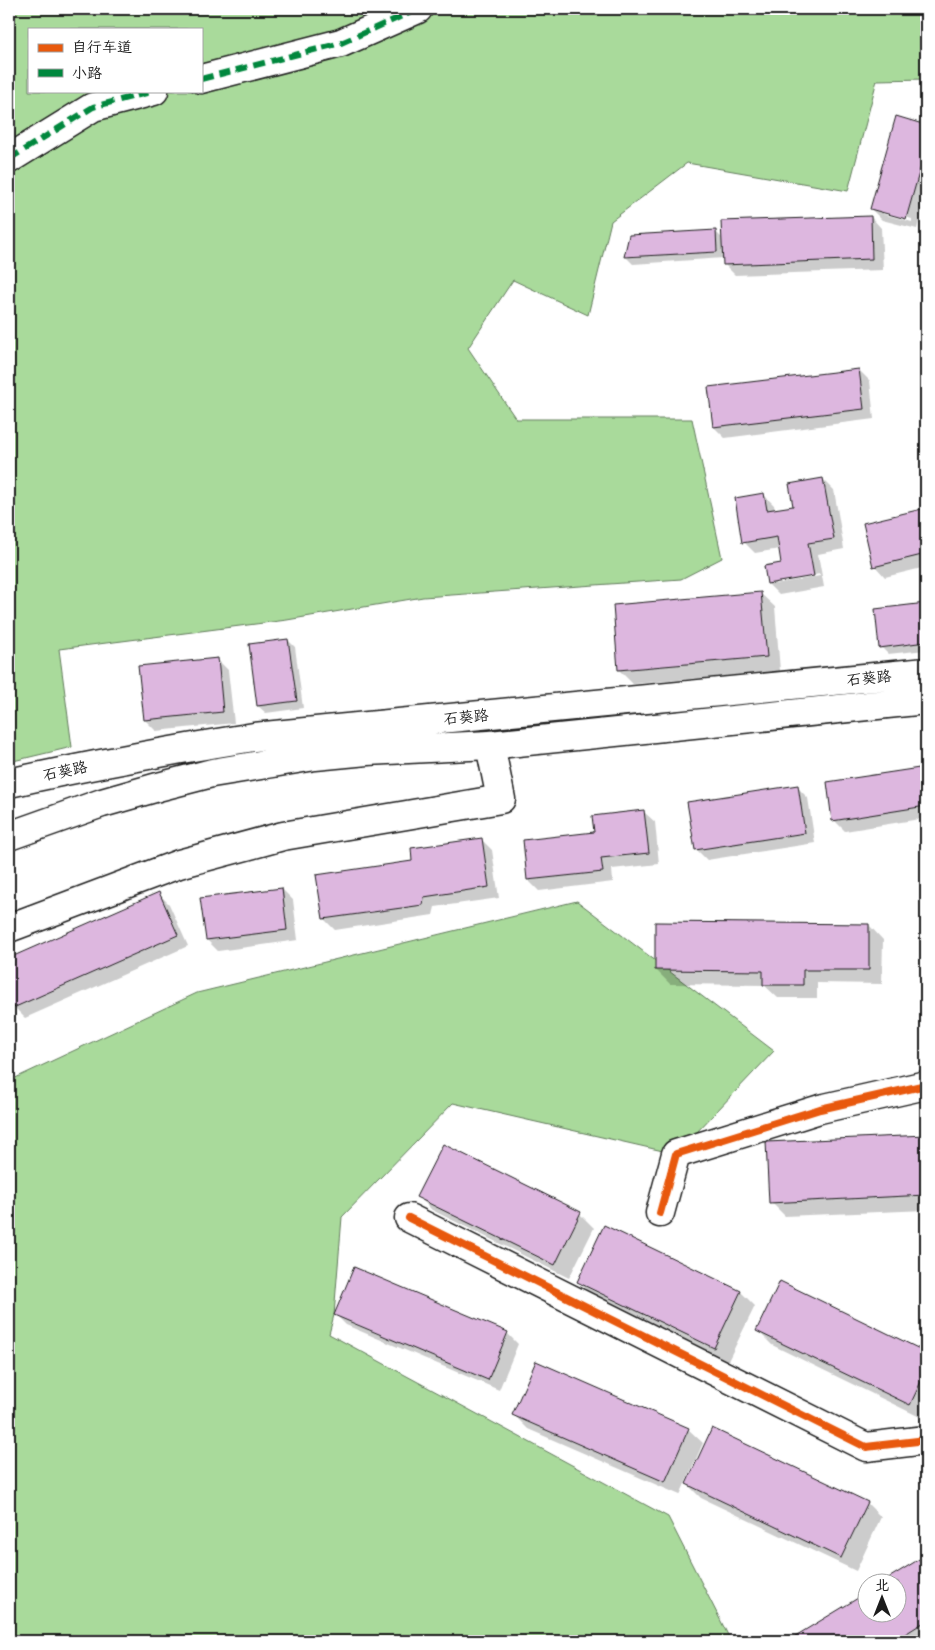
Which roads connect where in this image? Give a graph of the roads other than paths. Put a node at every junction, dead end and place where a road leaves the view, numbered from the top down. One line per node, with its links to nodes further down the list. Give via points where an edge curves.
1 (418, 9): 2 (main road, via 341,43)
2 (202, 79)
3 (150, 92): 4 (main road, via 93,107)
4 (9, 160)
5 (926, 672): 8 (main road, 石葵路, via 254,737)
6 (926, 700): 7 (main road)
7 (490, 745): 9 (main road, via 315,756 212,773 102,802); 10 (main road, via 501,799 283,836 179,864)
8 (9, 783)
9 (9, 836)
10 (9, 928)
11 (926, 1084): 12 (main road, via 820,1109 676,1154)
12 (660, 1213)
13 (409, 1218): 14 (main road, via 866,1447)
14 (926, 1440)

